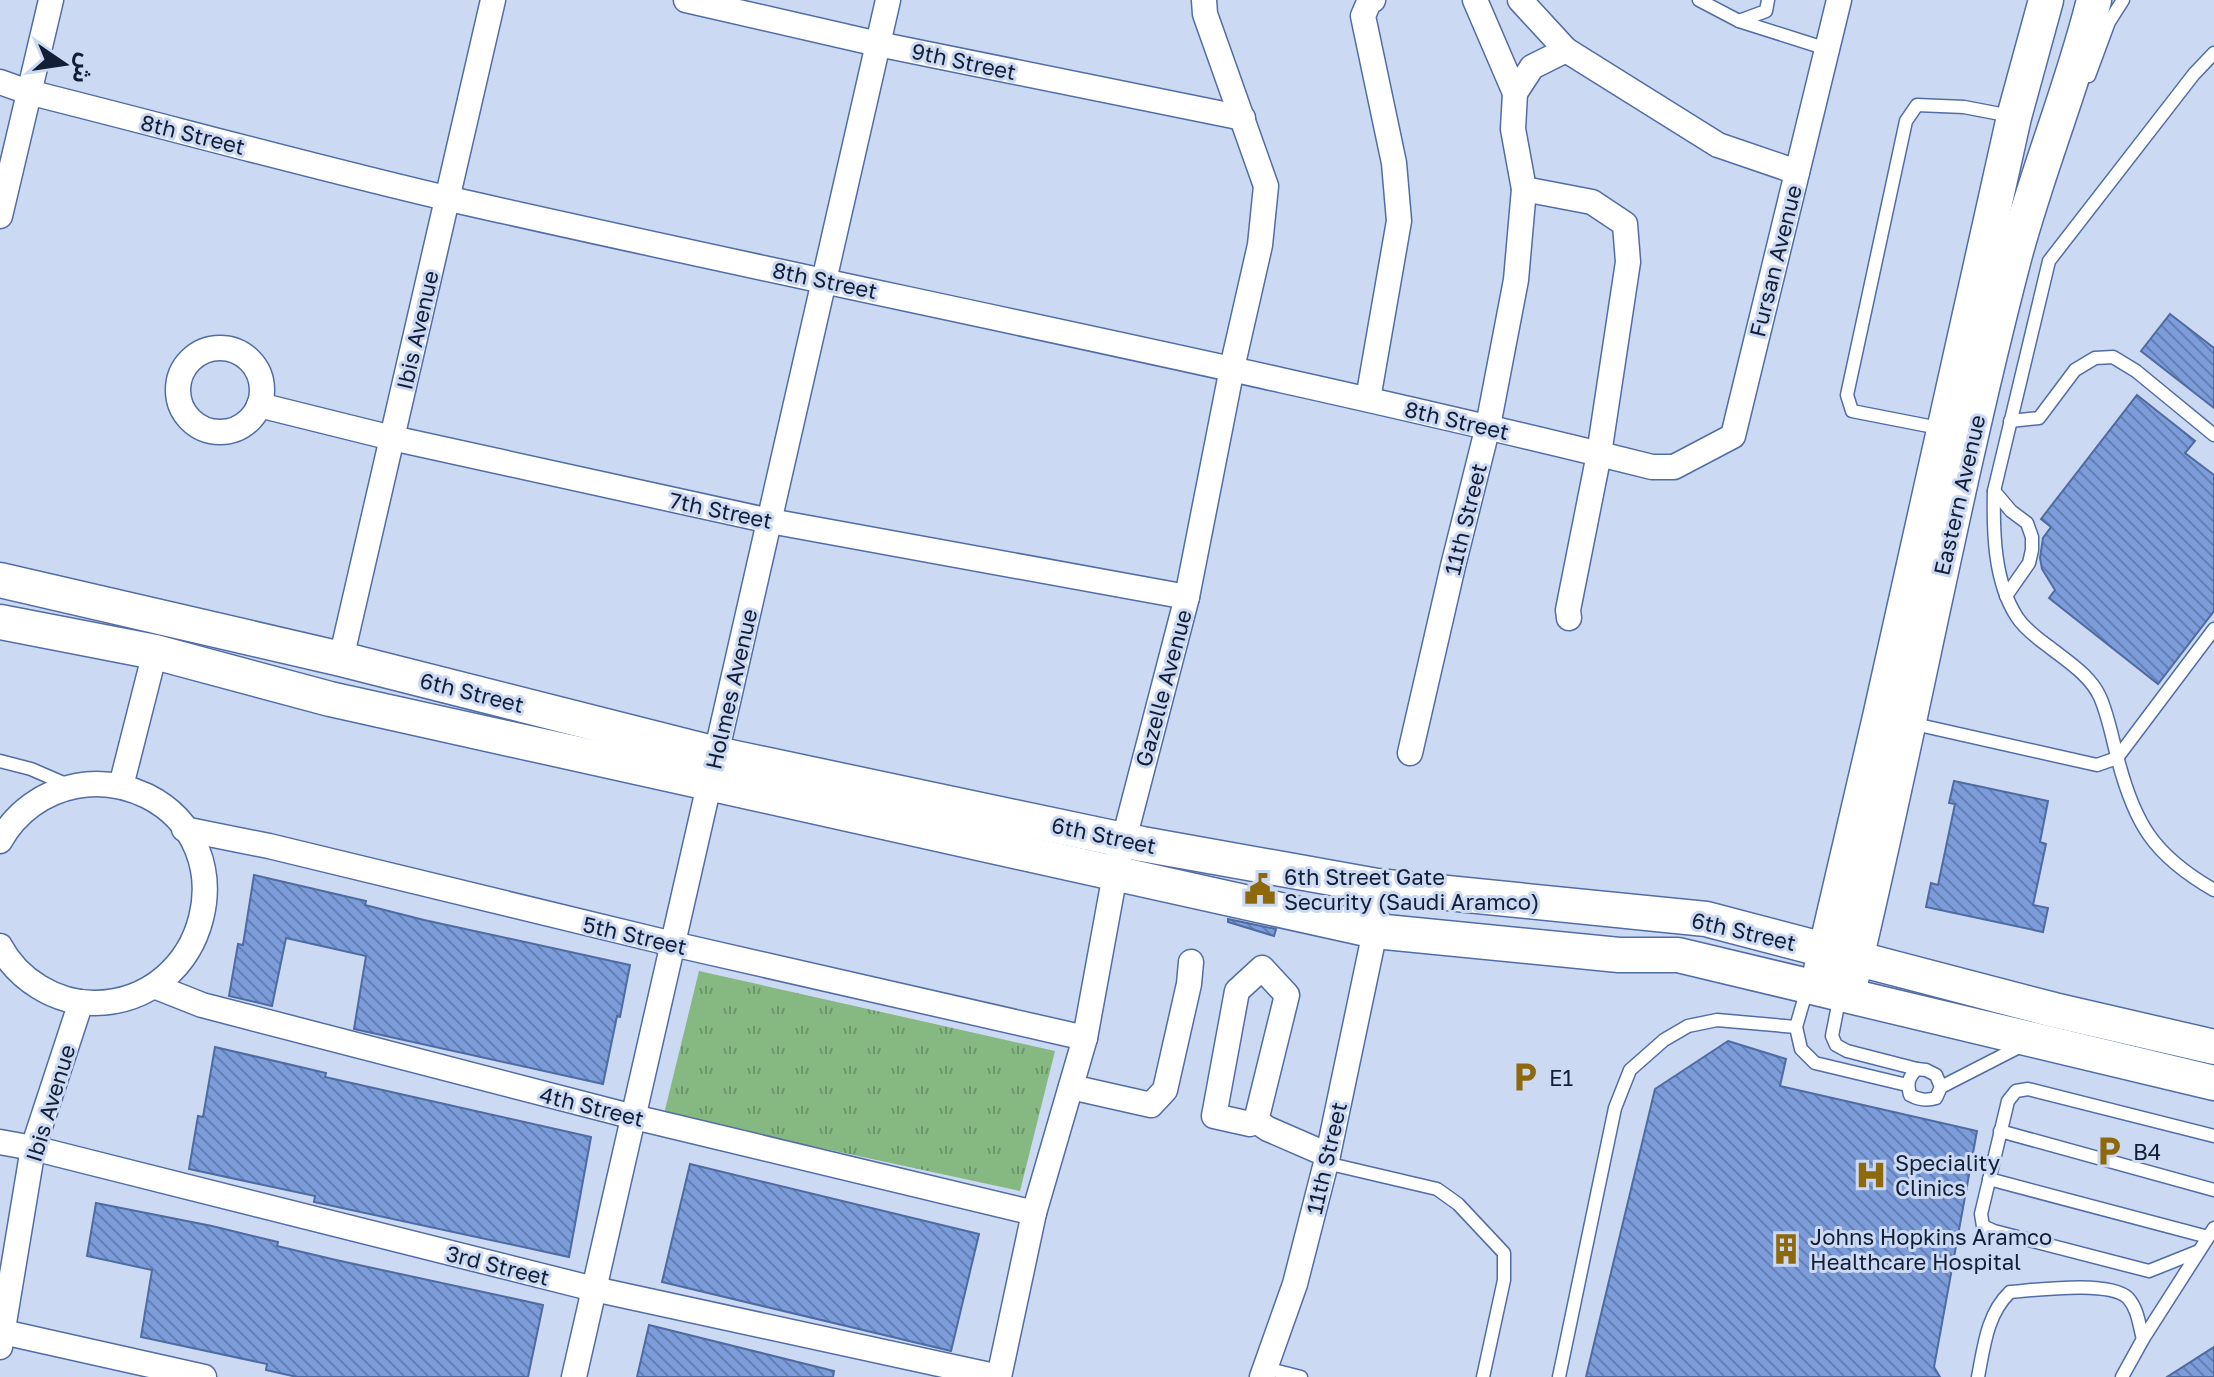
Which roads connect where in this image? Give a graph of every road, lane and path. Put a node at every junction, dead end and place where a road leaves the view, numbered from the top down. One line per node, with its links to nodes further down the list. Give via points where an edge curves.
1 (51, 0): 22 (street)
2 (493, 0): 29 (street, Ibis Avenue)
3 (686, 0): 16 (street, 9th Street)
4 (888, 0): 16 (street, Holmes Avenue)
5 (1204, 0): 25 (street, Gazelle Avenue)
6 (1373, 0): 36 (street, via 1363,16 1394,163 1399,221)
7 (1475, 0): 23 (street, 11th Street)
8 (1520, 0): 18 (street)
9 (1699, 0): 15 (lane)
10 (1768, 0): 15 (lane, via 1766,11)
11 (1839, 0): 17 (street, Fursan Avenue)
12 (2094, 0): 30 (main road, Eastern Avenue)
13 (2123, 0): 21 (lane)
14 (2051, 8): 26 (main road, Eastern Avenue, via 2025,72)
15 (1739, 21): 17 (lane)
16 (878, 44): 25 (street, 9th Street); 33 (street, Holmes Avenue)
17 (1827, 49): 27 (street, Fursan Avenue)
18 (1566, 50): 23 (street, via 1532,67); 27 (street, via 1718,145)
19 (2214, 53): 39 (lane, via 2049,261)
20 (0, 82): 22 (street, 8th Street)
21 (2086, 84)
22 (28, 92): 29 (street, 8th Street); 31 (street)
23 (1515, 93): 28 (street, 11th Street, via 1513,129)
24 (2074, 112): 30 (lane)
25 (1243, 118): 35 (street, Gazelle Avenue, via 1266,186 1260,245)
26 (2020, 123): 41 (main road, Eastern Avenue); 41 (lane, via 1964,107 1917,105 1906,121 1847,395 1852,411)
27 (1797, 172): 45 (street, Fursan Avenue, via 1733,436 1674,467)
28 (1524, 189): 40 (street, 11th Street, via 1516,280); 44 (street, via 1592,202 1625,224 1628,262)
29 (447, 198): 33 (street, 8th Street); 43 (street, Ibis Avenue)
30 (2030, 206): 34 (main road, Eastern Avenue)
31 (0, 216)
32 (1997, 271): 34 (lane)
33 (824, 280): 35 (street, 8th Street); 47 (street, Holmes Avenue)
34 (1997, 328): 37 (main road, Eastern Avenue)
35 (1232, 368): 36 (street, 8th Street); 50 (street, Gazelle Avenue)
36 (1368, 399): 40 (street, 8th Street)
37 (1979, 404): 41 (lane, via 1963,428); 56 (main road, Eastern Avenue)
38 (259, 405): 43 (street, 7th Street)
39 (2010, 421): 42 (lane, via 2039,418 2075,370 2095,358 2113,357); 46 (lane)
40 (1488, 426): 44 (street, 8th Street); 57 (street, 11th Street)
41 (1943, 429): 56 (main road, Eastern Avenue)
42 (2214, 435)
43 (392, 438): 47 (street, 7th Street); 55 (street, Ibis Avenue)
44 (1599, 454): 45 (street, 8th Street); 51 (street)
45 (1652, 467)
46 (1994, 491): 49 (lane, via 1993,522); 49 (lane, via 2027,523 2032,537 2029,563)
47 (770, 521): 50 (street, 7th Street); 60 (street, Holmes Avenue)
48 (0, 580): 55 (main road, 6th Street)
49 (2006, 596): 58 (lane, via 2035,636 2091,683)
50 (1187, 597): 64 (street, Gazelle Avenue)
51 (1569, 618)
52 (0, 622): 54 (main road, 6th Street)
53 (2214, 629): 58 (lane)
54 (155, 652): 60 (main road, 6th Street, via 330,699); 61 (street)
55 (341, 659): 60 (main road, 6th Street)
56 (1895, 720): 58 (lane, via 2097,765); 72 (main road, Eastern Avenue)
57 (1410, 753)
58 (2117, 758): 68 (lane, via 2142,826 2155,845)
59 (0, 761): 62 (lane, via 71,786)
60 (713, 768): 64 (main road, 6th Street); 66 (main road, 6th Street); 70 (street, Holmes Avenue)
61 (121, 786): 62 (street, via 86,784); 63 (street, via 152,799)
62 (58, 790): 65 (street, via 24,811)
63 (184, 829): 70 (street, 5th Street); 76 (street, via 202,867 202,918 189,950)
64 (1124, 840): 66 (street, Gazelle Avenue); 67 (main road, 6th Street)
65 (0, 841)
66 (1115, 874): 69 (main road, 6th Street); 80 (street, Gazelle Avenue)
67 (1377, 886): 69 (street, 11th Street); 72 (main road, 6th Street, via 1706,919)
68 (2214, 890)
69 (1375, 931): 77 (main road, 6th Street, via 1619,955 1678,955); 94 (street, 11th Street)
70 (673, 944): 80 (street, 5th Street); 88 (street, Holmes Avenue)
71 (0, 946): 74 (street)
72 (1841, 954): 77 (main road, Eastern Avenue); 82 (main road, 6th Street)
73 (1191, 962): 86 (street, via 1165,1090 1151,1105)
74 (22, 974): 75 (street); 78 (street, via 55,995)
75 (0, 986)
76 (154, 986): 78 (street, via 122,1000); 88 (street, 4th Street, via 202,1005)
77 (1828, 991): 79 (lane); 81 (main road, 6th Street); 83 (lane, via 1836,1045)
78 (81, 1002): 93 (street, Ibis Avenue)
79 (1796, 1027): 85 (lane, via 1801,1049 1815,1063); 109 (lane, via 1717,1020 1688,1026 1630,1070 1615,1108)
80 (1085, 1038): 86 (street, Gazelle Avenue)
81 (2031, 1040): 84 (main road, 6th Street); 87 (lane)
82 (2214, 1047)
83 (1917, 1069): 85 (lane); 87 (lane, via 1936,1075)
84 (2214, 1083)
85 (1907, 1085): 87 (lane, via 1910,1095 1928,1101)
86 (1071, 1087): 97 (street, Gazelle Avenue)
87 (1941, 1087)
88 (634, 1117): 97 (street, 4th Street); 100 (street, Holmes Avenue)
89 (1256, 1121): 89 (street, via 1214,1116 1237,991 1262,968 1287,995); 94 (street)
90 (2000, 1131): 91 (lane, via 2008,1101 2016,1091 2028,1089); 95 (lane); 96 (lane)
91 (2214, 1136)
92 (0, 1142): 93 (street, 3rd Street)
93 (33, 1148): 100 (street, 3rd Street); 102 (street, Ibis Avenue)
94 (1327, 1159): 103 (street, 11th Street, via 1295,1284); 108 (lane, via 1437,1189 1504,1253 1504,1280)
95 (1989, 1179): 98 (lane); 99 (lane, via 1981,1214 1983,1226 1994,1231 2149,1271)
96 (2214, 1190)
97 (1034, 1213): 106 (street, Gazelle Avenue)
98 (2211, 1232): 99 (lane)
99 (2199, 1251): 101 (lane)
100 (594, 1289): 105 (street, Holmes Avenue); 106 (street, 3rd Street)
101 (2143, 1339): 110 (lane, via 2134,1306 2125,1295 2103,1288 2010,1292 1989,1325); 111 (lane)
102 (2, 1340): 104 (street)
103 (1263, 1372): 107 (lane)
104 (204, 1377)
105 (574, 1377)
106 (999, 1377)
107 (1301, 1377)
108 (1483, 1377)
109 (1559, 1377)
110 (1978, 1377)
111 (2122, 1377)

